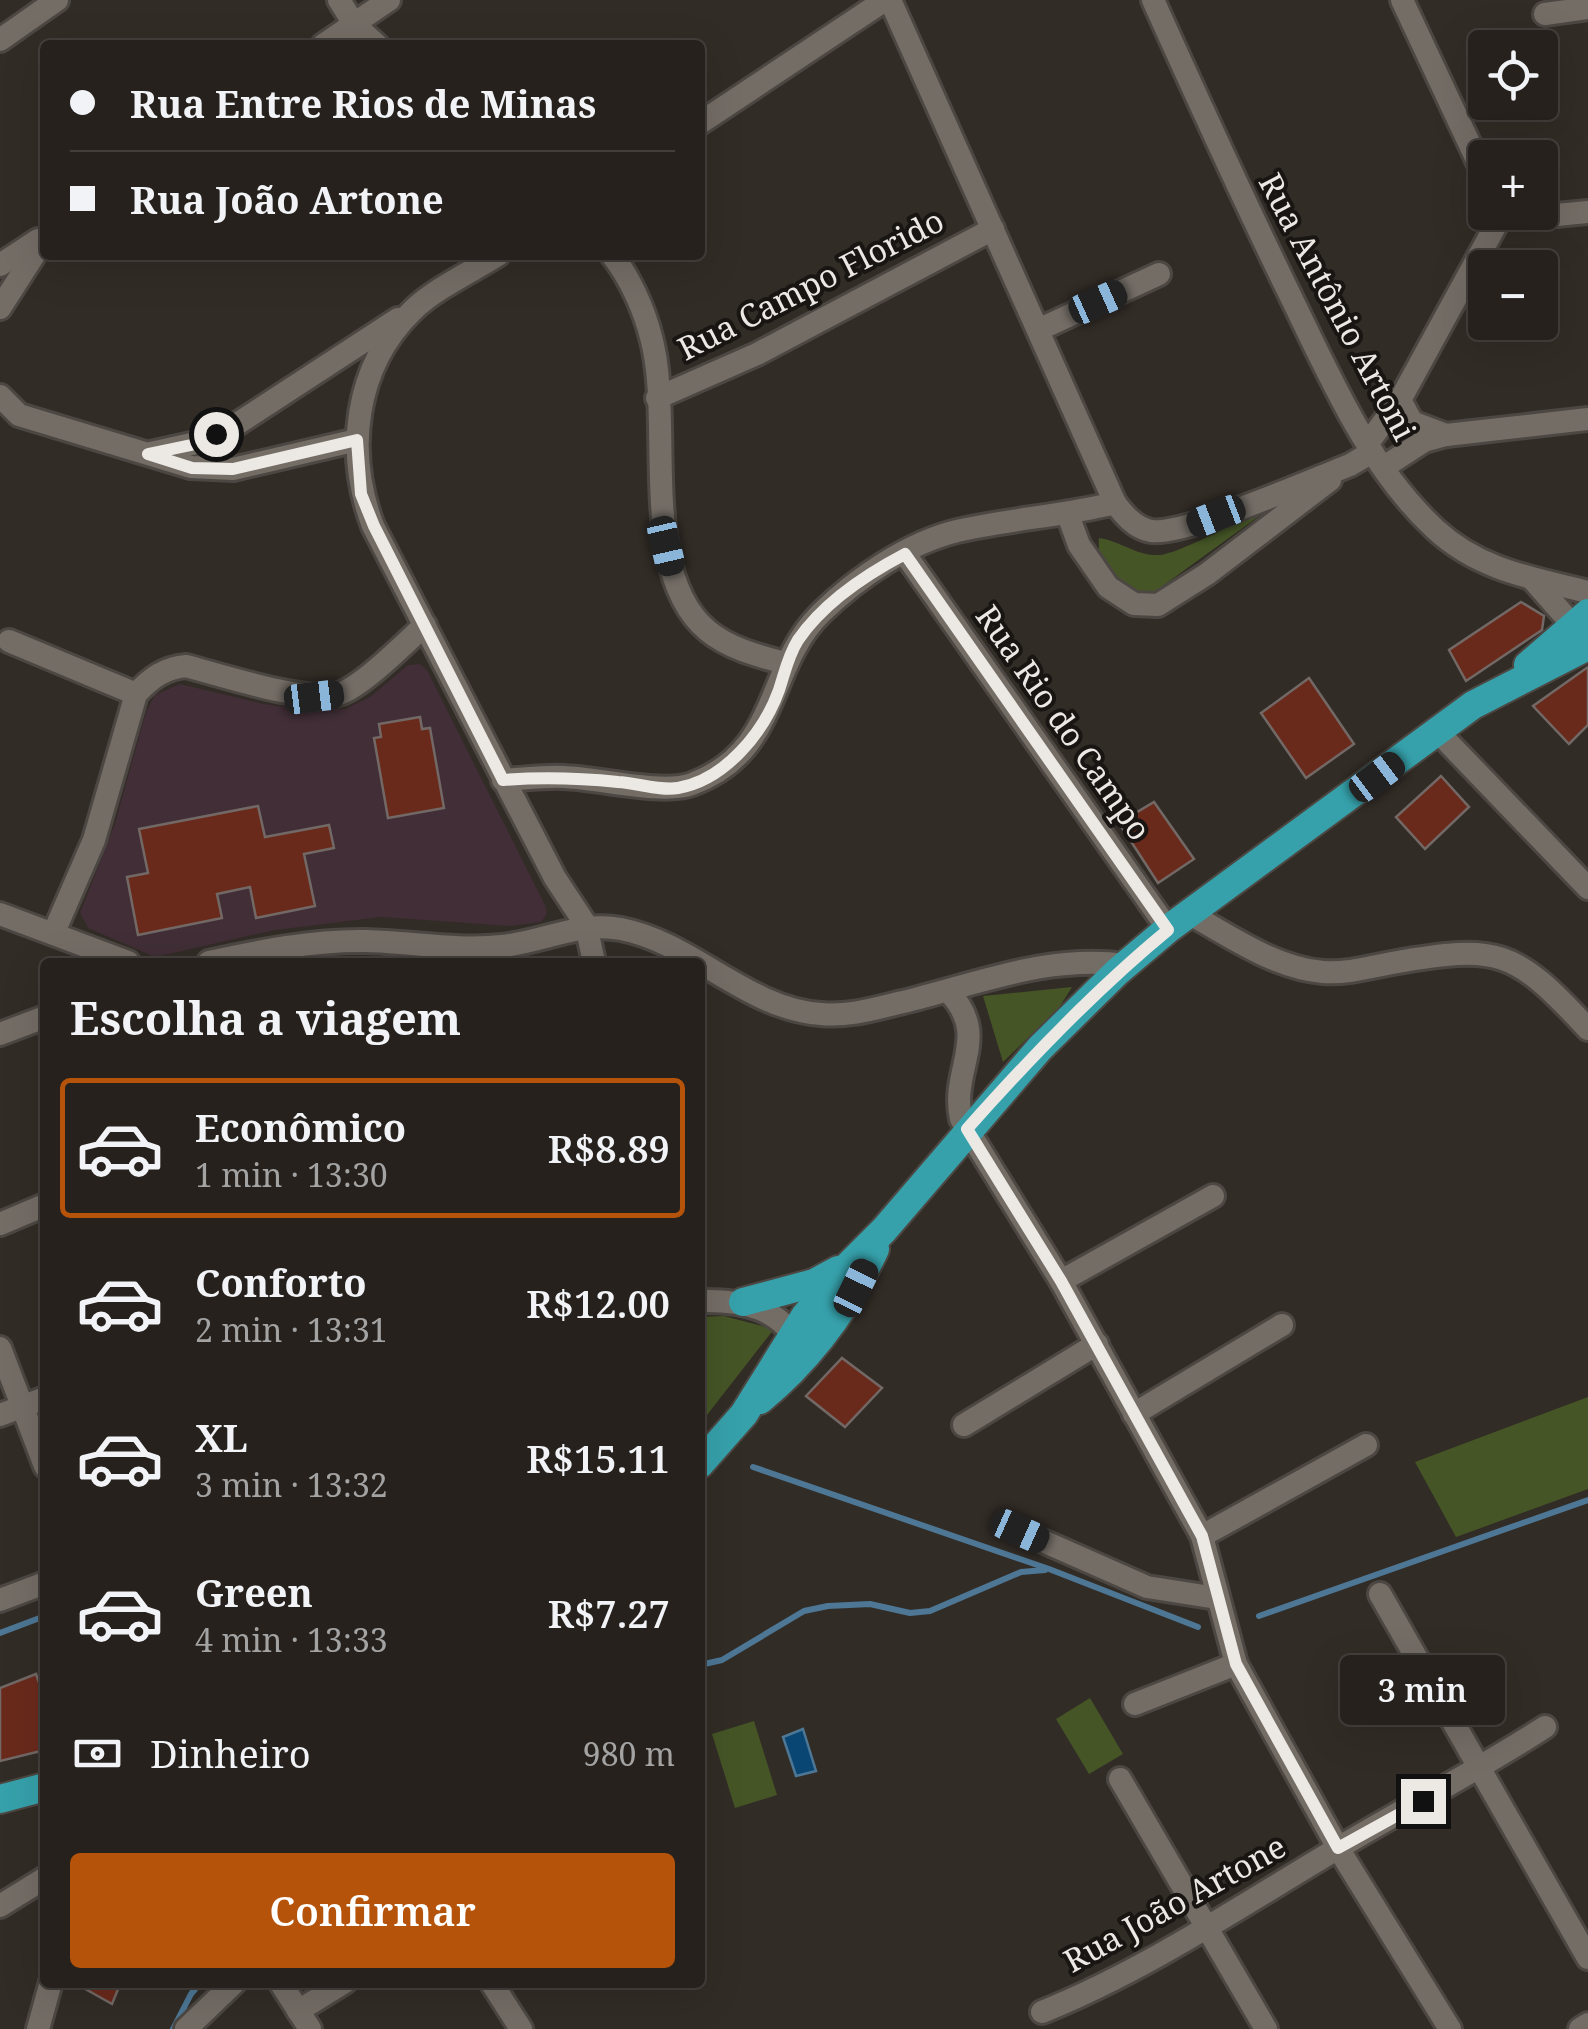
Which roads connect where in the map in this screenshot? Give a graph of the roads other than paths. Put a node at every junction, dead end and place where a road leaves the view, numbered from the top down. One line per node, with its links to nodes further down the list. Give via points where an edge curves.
1 (57, 0): 10 (street)
2 (339, 0): 9 (street)
3 (389, 0): 9 (street)
4 (888, 0): 13 (street); 17 (street)
5 (1153, 0): 36 (street, Rua Antônio Artoni, via 1313,342)
6 (1402, 0): 14 (street)
7 (1588, 8): 8 (street)
8 (1544, 14)
9 (354, 24): 11 (street); 12 (street)
10 (0, 40)
11 (330, 40)
12 (371, 40)
13 (705, 120)
14 (1468, 141)
15 (1588, 212): 16 (street)
16 (1558, 215)
17 (992, 229): 27 (street); 29 (street, Rua Campo Florido, via 757,354)
18 (1494, 230): 30 (street)
19 (40, 240): 23 (street)
20 (40, 245): 25 (street)
21 (490, 260): 26 (street)
22 (615, 260): 29 (street, via 652,339)
23 (0, 265)
24 (1159, 274): 27 (street)
25 (0, 308)
26 (415, 308): 34 (street, via 388,338 372,370); 35 (street, via 237,424 196,444)
27 (1038, 330): 38 (street)
28 (0, 396): 31 (street)
29 (657, 398): 46 (street, via 666,546 676,587 710,634)
30 (1400, 400): 33 (street, via 1412,422); 36 (street)
31 (9, 418): 35 (street)
32 (1588, 419): 33 (street)
33 (1446, 436): 36 (street)
34 (357, 440): 35 (street, via 233,469 192,468); 43 (street, via 361,494)
35 (148, 454)
36 (1375, 454): 37 (street); 41 (street, Rua Antônio Artoni, via 1436,530 1483,562)
37 (1350, 465): 38 (street, via 1183,528 1148,530); 39 (street, via 1158,606 1134,604 1108,587)
38 (1115, 503): 39 (street)
39 (1068, 515): 40 (street, via 958,531)
40 (905, 554): 46 (street, via 820,614); 52 (street, Rua Rio do Campo)
41 (1534, 582): 42 (street, Rua Antônio Artoni); 44 (street, Rua Antônio Artoni)
42 (1588, 592)
43 (425, 626): 47 (street, via 339,694 314,697 186,666 169,667); 49 (street)
44 (1584, 632): 48 (main road)
45 (9, 641): 47 (street)
46 (786, 663): 49 (street, via 758,731 739,754 694,784 675,789 560,776)
47 (136, 694): 54 (street, via 94,840)
48 (1438, 732): 50 (street); 52 (main road)
49 (503, 780): 53 (street)
50 (1588, 888)
51 (0, 914): 54 (street)
52 (1179, 922): 60 (main road); 63 (street, via 1301,969 1329,973 1456,952 1502,958 1528,970)
53 (586, 925): 56 (street, via 502,946 362,941); 57 (street); 58 (street, via 650,937)
54 (54, 932): 55 (street)
55 (118, 958)
56 (228, 958)
57 (593, 958)
58 (691, 958)
59 (705, 965): 61 (street, via 784,1006 820,1014)
60 (1125, 965): 61 (street, via 1049,964); 66 (main road)
61 (948, 991): 65 (street, via 968,1021)
62 (40, 1019): 64 (street)
63 (1588, 1029)
64 (0, 1034)
65 (962, 1076): 66 (street); 67 (street, via 958,1106)
66 (988, 1106): 67 (main road)
67 (967, 1129): 71 (main road); 73 (street)
68 (1213, 1196): 73 (street)
69 (40, 1207): 70 (street)
70 (0, 1224)
71 (884, 1230): 72 (main road); 78 (main road, via 825,1336)
72 (852, 1262): 75 (main road, via 814,1283); 78 (main road)
73 (1061, 1281): 77 (street)
74 (705, 1301): 75 (street)
75 (743, 1302): 78 (street, via 770,1312)
76 (1282, 1325): 81 (street)
77 (1097, 1344): 81 (street); 83 (street)
78 (800, 1345): 86 (main road)
79 (0, 1348): 80 (street)
80 (34, 1402): 82 (street); 84 (street)
81 (1134, 1414): 88 (street)
82 (0, 1416)
83 (964, 1425)
84 (40, 1437)
85 (1366, 1445): 88 (street)
86 (705, 1458)
87 (1020, 1531): 91 (street, via 1147,1586)
88 (1202, 1536): 91 (street)
89 (40, 1585): 92 (street)
90 (1380, 1594): 96 (street)
91 (1217, 1598): 93 (street)
92 (0, 1600)
93 (1236, 1664): 94 (street); 100 (street)
94 (1135, 1704)
95 (1545, 1727): 96 (street, Rua João Artone)
96 (1480, 1769): 100 (street, Rua João Artone); 104 (street)
97 (1120, 1779): 103 (street)
98 (40, 1788): 99 (main road)
99 (0, 1799)
100 (1338, 1848): 103 (street, Rua João Artone); 117 (street)
101 (40, 1881): 102 (street)
102 (0, 1906)
103 (1208, 1927): 110 (street, Rua João Artone); 116 (street)
104 (1588, 1958)
105 (48, 1988): 113 (street)
106 (228, 1988): 114 (street)
107 (284, 1988): 111 (street)
108 (339, 1988): 111 (street)
109 (495, 1988): 115 (street)
110 (1042, 2012)
111 (304, 2020)
112 (1588, 2024): 118 (street)
113 (38, 2029)
114 (186, 2029)
115 (521, 2029)
116 (1266, 2029)
117 (1450, 2029)
118 (1580, 2029)

